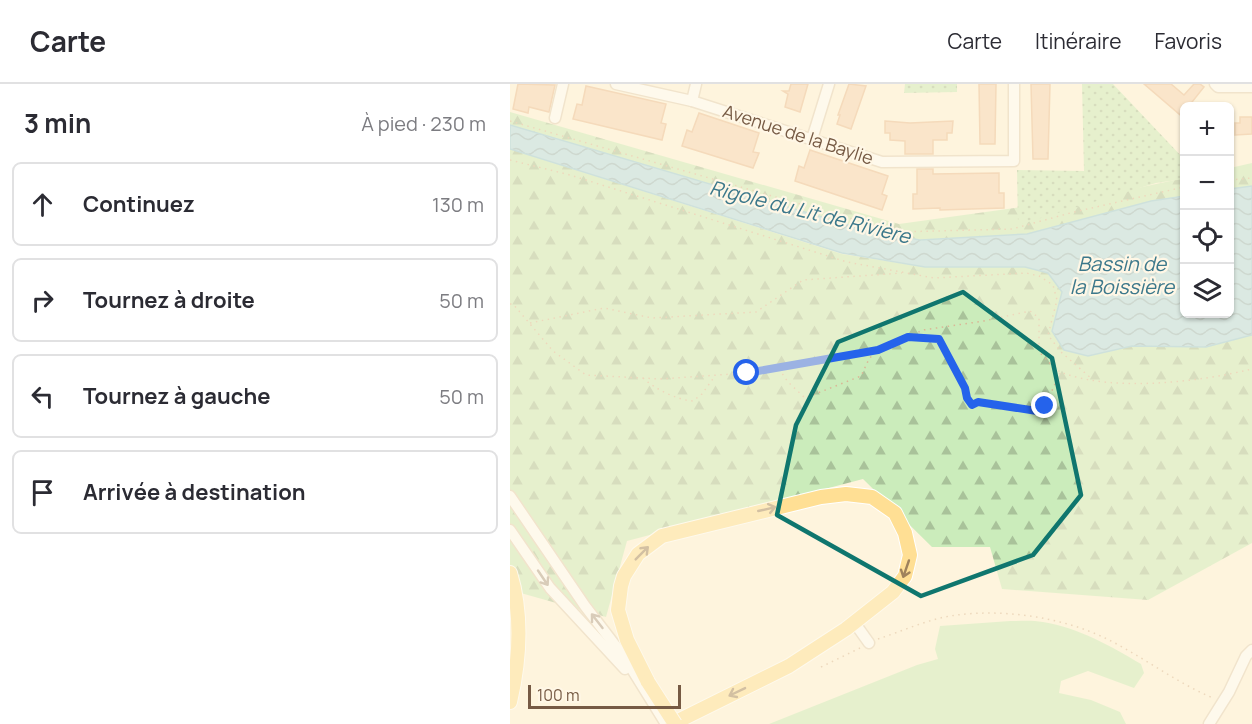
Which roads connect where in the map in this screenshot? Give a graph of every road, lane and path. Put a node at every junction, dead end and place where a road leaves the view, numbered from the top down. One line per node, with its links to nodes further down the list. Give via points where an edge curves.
1 (563, 84): 9 (street)
2 (616, 84): 8 (street, Avenue de la Baylie)
3 (696, 84): 8 (street)
4 (830, 84): 11 (street)
5 (1014, 84): 11 (street, Avenue de la Baylie, via 1014,161 882,162)
6 (1215, 84): 7 (street)
7 (1252, 87)
8 (692, 101): 11 (street, Avenue de la Baylie)
9 (555, 118)
10 (510, 121): 15 (path, via 898,232 1012,229)
11 (812, 139)
12 (510, 160): 16 (path, via 570,175 847,262)
13 (1252, 178): 14 (path)
14 (1234, 180)
15 (1180, 188)
16 (904, 273): 18 (path, via 803,280 756,312 652,318 604,308); 26 (path, via 934,278 1026,273 1039,276 1053,285 1057,300 1048,335)
17 (510, 304): 18 (path)
18 (529, 323): 25 (path, via 553,351 586,375)
19 (908, 337): 20 (path); 23 (path, via 923,330 1030,311 1039,318 1039,352); 23 (path, via 939,339 972,405 978,402 1037,411 1045,406)
20 (878, 350): 21 (path); 21 (path, via 861,376 806,398)
21 (778, 367): 24 (path)
22 (1252, 369): 26 (path, via 1173,382)
23 (1061, 373): 26 (path)
24 (716, 375): 25 (path); 25 (path, via 693,401 681,400)
25 (643, 378)
26 (1093, 380)
27 (510, 496): 34 (street, one-way to 27, via 585,606)
28 (510, 530): 34 (street, one-way to 34, via 550,588)
29 (510, 573): 36 (main road, via 519,634)
30 (854, 622): 31 (street); 34 (main road, one-way to 30, via 623,631 618,594 638,554 662,536 821,497 872,497 895,513 910,555 905,576 893,592); 38 (main road, one-way to 38, via 789,666)
31 (869, 643): 33 (path); 35 (path, via 956,615 1009,614 1051,620 1103,638 1190,688)
32 (1252, 650): 35 (street)
33 (821, 667)
34 (645, 684): 37 (street); 38 (main road, bridge)
35 (1222, 701): 39 (street)
36 (510, 702)
37 (666, 724)
38 (673, 724)
39 (1209, 724)

